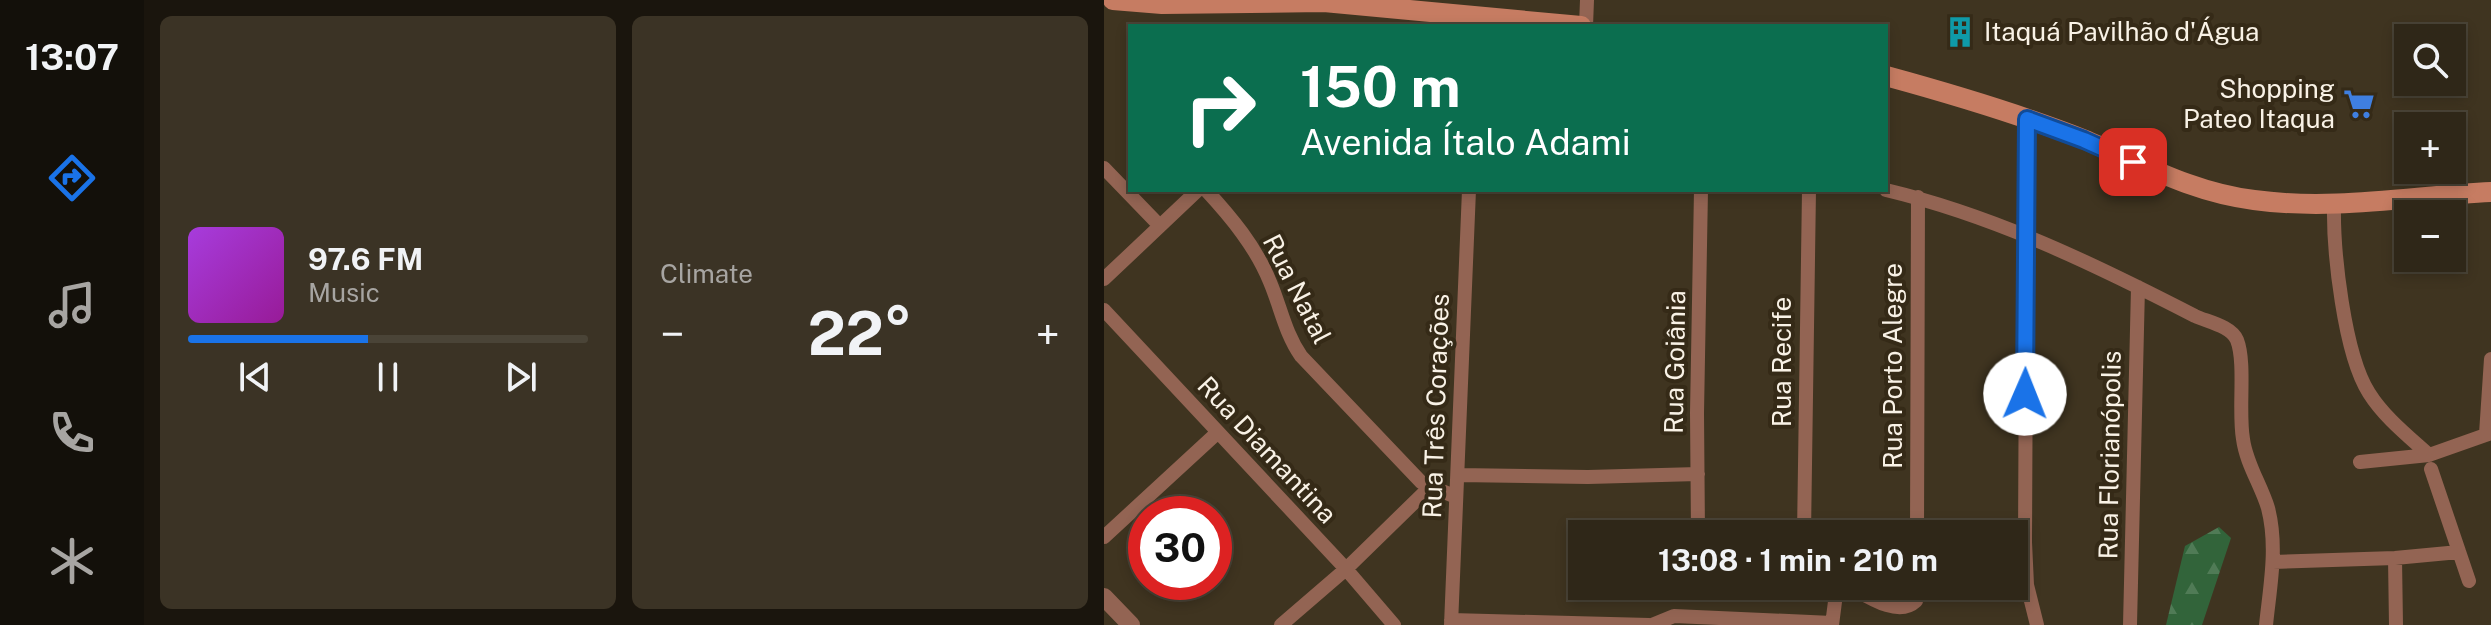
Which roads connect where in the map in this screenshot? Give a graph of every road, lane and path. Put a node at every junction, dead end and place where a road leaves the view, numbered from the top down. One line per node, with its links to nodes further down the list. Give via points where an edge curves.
1 (1113, 0): 3 (main road)
2 (1587, 0): 6 (street)
3 (1217, 1): 4 (main road, via 1324,2)
4 (1476, 21): 5 (main road)
5 (1540, 24)
6 (1583, 24)
7 (1888, 77): 8 (main road)
8 (2027, 119): 18 (main road, via 2204,191 2255,201); 20 (street)
9 (1104, 168): 19 (street)
10 (1888, 190): 17 (street)
11 (1196, 192): 19 (street)
12 (1208, 192): 31 (street, Rua Natal, via 1259,261 1286,332 1301,356)
13 (1469, 192): 30 (street, Rua Três Corações)
14 (1701, 192): 29 (street, Rua Goiânia)
15 (1809, 192): 34 (street, Rua Recife)
16 (2491, 192): 18 (main road)
17 (1918, 197): 20 (street); 35 (street, Rua Porto Alegre)
18 (2334, 204): 28 (street, via 2338,277 2361,379)
19 (1159, 225): 21 (street)
20 (2027, 234): 22 (street); 52 (street, via 2025,542 2027,585)
21 (1104, 279)
22 (2138, 287): 39 (street, via 2224,327 2238,342 2243,441 2267,506); 53 (street, Rua Florianópolis)
23 (1104, 310): 25 (street, Rua Diamantina)
24 (2491, 359): 26 (street)
25 (1217, 433): 36 (street); 40 (street, Rua Diamantina)
26 (2488, 434): 28 (street)
27 (2360, 462): 28 (street)
28 (2430, 462): 37 (street)
29 (1698, 474): 30 (street); 33 (street, Rua Goiânia)
30 (1458, 475): 32 (street, Rua Três Corações)
31 (1430, 487): 32 (street, Rua Natal); 40 (street)
32 (1456, 497): 46 (street, Rua Três Corações)
33 (1698, 520)
34 (1804, 520)
35 (1917, 520)
36 (1104, 537)
37 (2459, 552): 38 (street); 41 (street)
38 (2395, 558): 39 (street); 55 (street)
39 (2273, 562): 54 (street)
40 (1346, 569): 49 (street); 50 (street, Rua Diamantina)
41 (2469, 581)
42 (1104, 597): 48 (street)
43 (1835, 600): 47 (street)
44 (1874, 600): 45 (street, via 1893,606 1910,606)
45 (1913, 600)
46 (1451, 622): 51 (street)
47 (1832, 624): 51 (street, via 1674,616)
48 (1131, 625)
49 (1281, 625)
50 (1394, 625)
51 (1650, 625)
52 (2037, 625)
53 (2130, 625)
54 (2266, 625)
55 (2396, 625)

